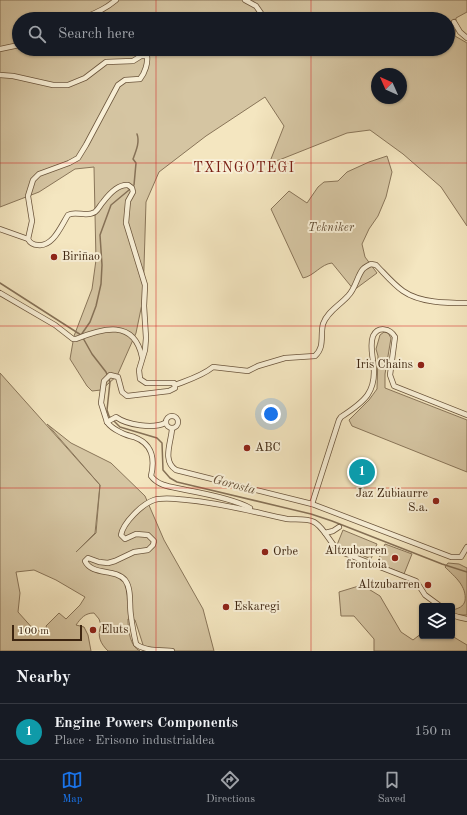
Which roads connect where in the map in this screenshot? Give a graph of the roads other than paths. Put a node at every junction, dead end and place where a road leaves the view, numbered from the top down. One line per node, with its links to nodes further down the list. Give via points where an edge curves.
1 (116, 0): 3 (street)
2 (245, 0): 4 (street, via 256,6)
3 (99, 12)
4 (260, 12)
5 (455, 24): 6 (street)
6 (467, 38)
7 (12, 46): 8 (street)
8 (0, 49)
9 (142, 56): 11 (street, via 133,61 106,62 85,78 68,85 53,85)
10 (147, 56): 13 (street, via 144,73 140,79 125,80 118,84 78,158 39,174 33,180 28,196 32,221)
11 (0, 75)
12 (0, 229): 13 (street)
13 (28, 239): 16 (street, via 33,244 46,244 52,240 68,215 92,213 118,186 131,186 133,192 128,201 126,223 145,286 146,338)
14 (0, 293): 16 (street, via 55,325 73,339 96,331 126,331 138,344)
15 (467, 303): 17 (street, via 428,300 407,294 376,265 371,264 363,268 349,296 326,318 323,325 322,347 315,356 284,358 248,371 213,367 191,380)
16 (142, 359): 17 (street, via 139,374 142,381)
17 (175, 385): 19 (street, via 173,390 127,396 122,392 118,377 108,376 101,403 102,412)
18 (467, 415): 22 (street, via 394,386 390,375 395,336 391,331 379,330 372,342 372,386 361,404 338,420)
19 (110, 420): 20 (street, via 116,417 131,424 159,426); 23 (street, via 115,430 135,437 146,445 153,458 151,476 154,480 170,487 234,502)
20 (166, 423): 21 (street); 21 (street, via 167,418 171,416 177,419 178,425)
21 (172, 429): 22 (street, via 168,460 176,470)
22 (312, 504): 26 (street, via 451,557 461,557)
23 (253, 510): 25 (street, via 288,519 308,520); 30 (street, via 202,501 170,498 155,500 144,504 136,512 122,533 125,539 136,534 148,535 154,541 148,550 134,552 108,563 86,559 86,564 95,570 119,575 126,581 134,637 138,647 145,651)
24 (339, 527): 25 (street)
25 (325, 533): 27 (street, via 335,547 344,553 416,582)
26 (467, 546)
27 (436, 603)
28 (455, 616): 29 (street)
29 (467, 619)
30 (172, 651)

